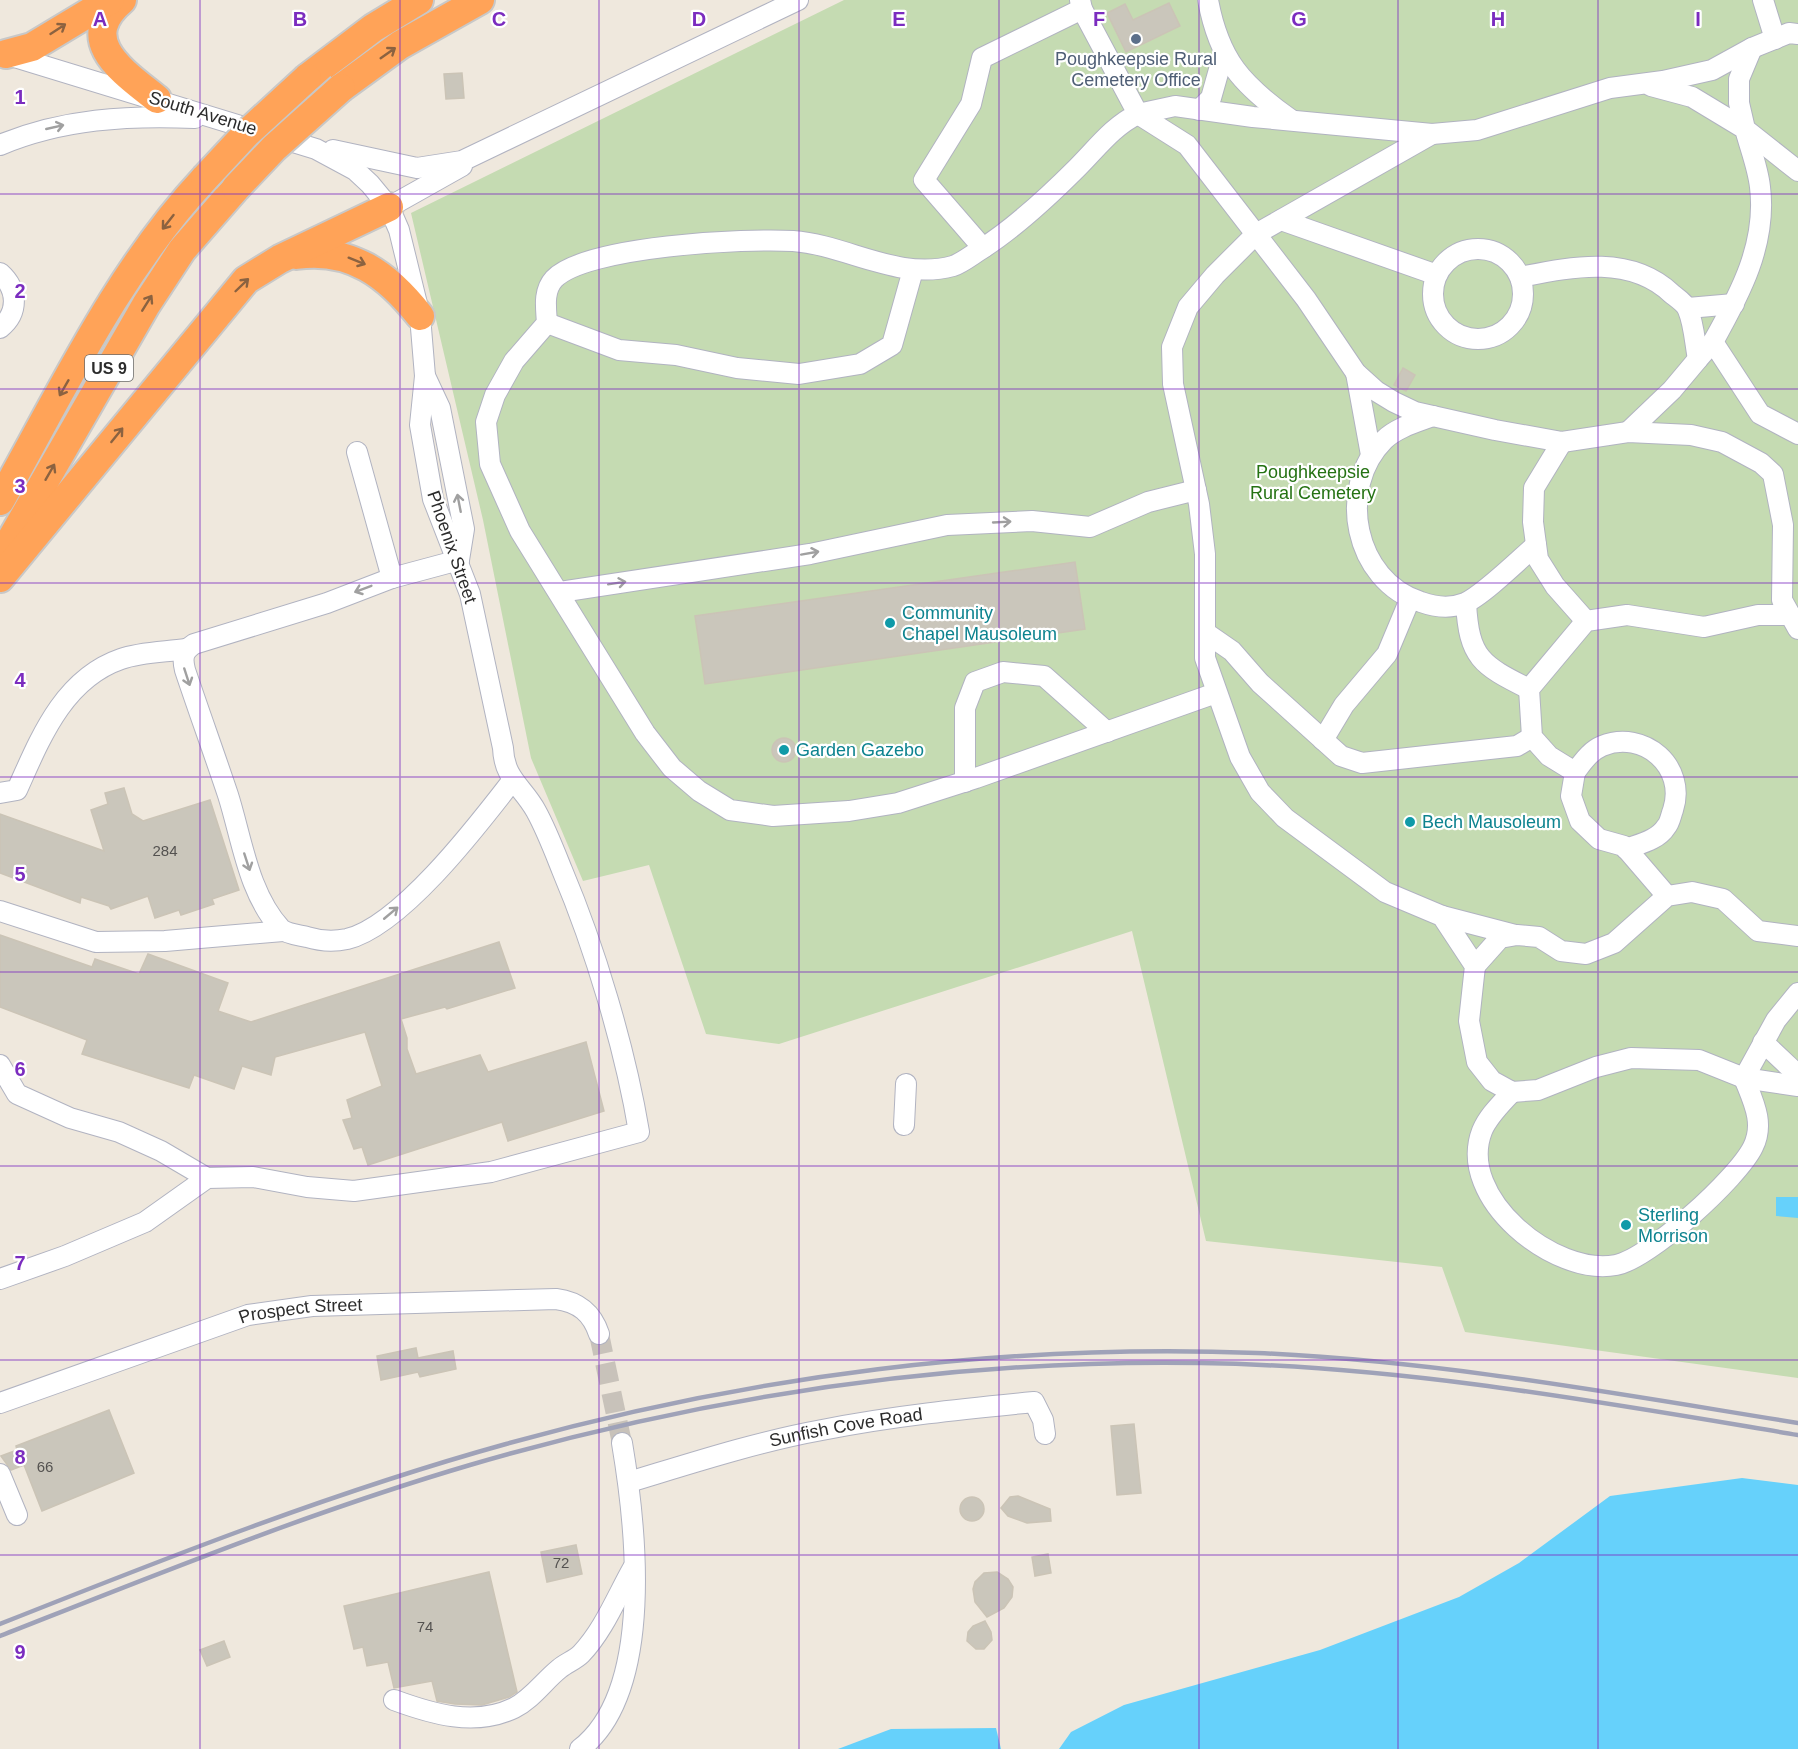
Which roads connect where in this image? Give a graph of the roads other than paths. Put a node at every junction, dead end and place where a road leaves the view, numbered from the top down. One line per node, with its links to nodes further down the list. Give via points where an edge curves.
1 (68, 0): 16 (highway, via 18,32)
2 (110, 0): 16 (highway, one-way to 2, via 32,46)
3 (122, 0): 18 (highway, via 106,20 102,35 105,48 117,66)
4 (404, 0): 11 (highway)
5 (419, 0): 11 (highway, US 9)
6 (480, 0): 55 (highway, US 9, one-way to 6, bridge, via 146,305 182,250 274,148 341,88 400,45)
7 (798, 0): 27 (street)
8 (1208, 0): 15 (street, via 1213,27)
9 (1763, 0): 13 (street)
10 (1081, 4): 20 (street); 32 (street, via 982,58 971,104 924,180)
11 (373, 28): 53 (highway, US 9, one-way to 53, bridge, via 307,78 246,134 177,210 137,265)
12 (1798, 34): 13 (street)
13 (1775, 39): 14 (street)
14 (1752, 48): 17 (street, via 1712,70); 23 (street, via 1739,79)
15 (1224, 52): 19 (street, via 1211,98); 22 (street, via 1257,96)
16 (2, 55): 18 (street, South Avenue)
17 (1643, 84): 23 (street, via 1692,97); 24 (street, via 1610,88 1477,130)
18 (157, 99): 21 (street, South Avenue)
19 (1199, 110): 20 (street, via 1175,106); 22 (street)
20 (1138, 114): 31 (street, via 1187,145); 32 (street, via 1119,123 1072,173)
21 (223, 120): 25 (street, South Avenue); 26 (street, one-way to 21, via 42,130 101,119)
22 (1293, 121): 24 (street)
23 (1745, 129): 28 (street); 38 (street, via 1760,186 1762,222)
24 (1432, 134): 30 (street)
25 (296, 142): 27 (street, via 417,168 447,165); 29 (street, South Avenue, via 355,170)
26 (0, 145)
27 (480, 154): 29 (street)
28 (1798, 171)
29 (389, 207): 33 (highway); 40 (street, Phoenix Street, via 399,230)
30 (1281, 220): 31 (street); 36 (street)
31 (1256, 234): 45 (street); 52 (street, via 1188,307 1172,347 1173,384)
32 (983, 248): 34 (street, via 954,266)
33 (280, 259): 40 (highway, one-way to 40, via 327,253 362,263 391,283); 57 (highway, one-way to 33, via 236,290)
34 (914, 270): 41 (street, via 795,241 732,242 634,252 577,266 554,279 545,297); 41 (street, via 891,345 860,364 799,374 619,350)
35 (0, 273): 42 (street, via 10,285 14,301 10,317)
36 (1437, 275): 37 (street, via 1451,258 1471,249 1500,255); 37 (street, via 1433,290 1440,318 1450,330 1477,340 1498,334 1515,320 1523,292)
37 (1520, 277): 39 (street, via 1569,268 1631,269 1662,284)
38 (1734, 304): 39 (street); 43 (street)
39 (1688, 308): 44 (street)
40 (420, 316): 56 (street, Phoenix Street, via 425,376 420,425 433,499)
41 (547, 323): 59 (street, via 514,361 495,395 486,422 490,464 504,499)
42 (0, 328)
43 (1713, 342): 44 (street); 48 (street, via 1760,414)
44 (1698, 359): 47 (street)
45 (1356, 373): 46 (street, via 1394,402); 51 (street)
46 (1433, 416): 49 (street); 51 (street, via 1386,438)
47 (1628, 432): 49 (street); 63 (street, via 1691,435 1722,442 1752,457 1773,474 1783,525 1782,600)
48 (1798, 434)
49 (1562, 442): 54 (street, via 1534,488)
50 (357, 452): 58 (street)
51 (1371, 455): 60 (street, via 1360,480 1356,518 1365,554 1386,580)
52 (1196, 490): 59 (street, one-way to 52, via 810,554 947,525 1032,521 1090,527 1148,502); 64 (street, via 1204,554)
53 (0, 501)
54 (1536, 545): 61 (street); 62 (street, via 1538,559 1555,586)
55 (0, 560)
56 (459, 560): 58 (street); 72 (street, Phoenix Street)
57 (0, 578)
58 (392, 578): 65 (street, one-way to 65, via 327,603 207,638)
59 (560, 592): 73 (street, via 645,733 672,768 730,810 773,816 849,812 898,803)
60 (1410, 599): 61 (street, via 1439,608); 70 (street, via 1387,654 1344,705)
61 (1466, 603): 66 (street, via 1468,634 1479,658)
62 (1586, 621): 63 (street, via 1627,615 1704,627 1758,615); 66 (street)
63 (1794, 622)
64 (1206, 633): 67 (street, via 1205,658); 70 (street, via 1232,651 1260,683)
65 (186, 650): 74 (street, via 121,659 80,682 53,716 17,790); 79 (street, one-way to 79, via 182,659 185,670 248,867)
66 (1528, 689): 69 (street)
67 (1216, 693): 68 (street); 78 (street, via 1240,757 1260,792 1285,818 1384,892)
68 (1107, 732): 73 (street); 73 (street, via 1044,676 1003,672 975,682 965,708)
69 (1532, 737): 70 (street, via 1517,746 1362,763 1341,756); 71 (street, via 1550,756)
70 (1323, 740)
71 (1575, 772): 75 (street, via 1570,796 1580,820 1599,839); 75 (street, via 1587,756 1602,746 1628,742 1650,748 1666,762 1676,784 1674,806 1666,827 1652,839)
72 (512, 781): 79 (street, one-way to 72, via 324,942 347,939 372,928 445,862); 92 (street, via 535,809 565,878 604,993 639,1132 491,1172 354,1191 253,1177)
73 (964, 782)
74 (0, 793)
75 (1626, 849): 76 (street)
76 (1666, 896): 80 (street, via 1614,943 1586,954 1560,951 1539,937); 81 (street, via 1692,891 1723,899 1758,931)
77 (0, 911): 79 (street, via 96,942 165,941)
78 (1442, 916): 80 (street); 82 (street)
79 (283, 931)
80 (1517, 935): 82 (street, via 1500,938)
81 (1798, 936)
82 (1475, 966): 90 (street, via 1469,1021 1477,1062 1492,1081)
83 (1798, 993): 84 (street)
84 (1763, 1042): 86 (street); 87 (street)
85 (0, 1065): 92 (street, via 17,1094 70,1118 130,1137)
86 (1798, 1075)
87 (1744, 1078): 89 (street); 90 (street, via 1700,1060 1631,1058 1538,1090); 90 (street, via 1759,1116 1753,1147 1725,1182 1674,1231 1618,1265 1587,1266 1557,1256 1499,1211 1483,1177 1478,1150 1486,1125)
88 (906, 1084): 91 (street)
89 (1798, 1086)
90 (1512, 1092)
91 (904, 1125)
92 (207, 1179): 93 (street, via 145,1222)
93 (0, 1279)
94 (599, 1335): 95 (street, Prospect Street, via 582,1308 556,1299 312,1306 248,1315)
95 (0, 1403)
96 (1045, 1434): 99 (street, Sunfish Cove Road, via 1034,1402 924,1414 821,1430)
97 (622, 1443): 99 (street)
98 (0, 1474): 100 (street)
99 (628, 1482): 101 (street)
100 (17, 1515)
101 (634, 1565): 102 (street, via 597,1633 580,1655 514,1708 458,1718); 103 (street, via 634,1618 616,1699 595,1737)
102 (394, 1700)
103 (580, 1749)

